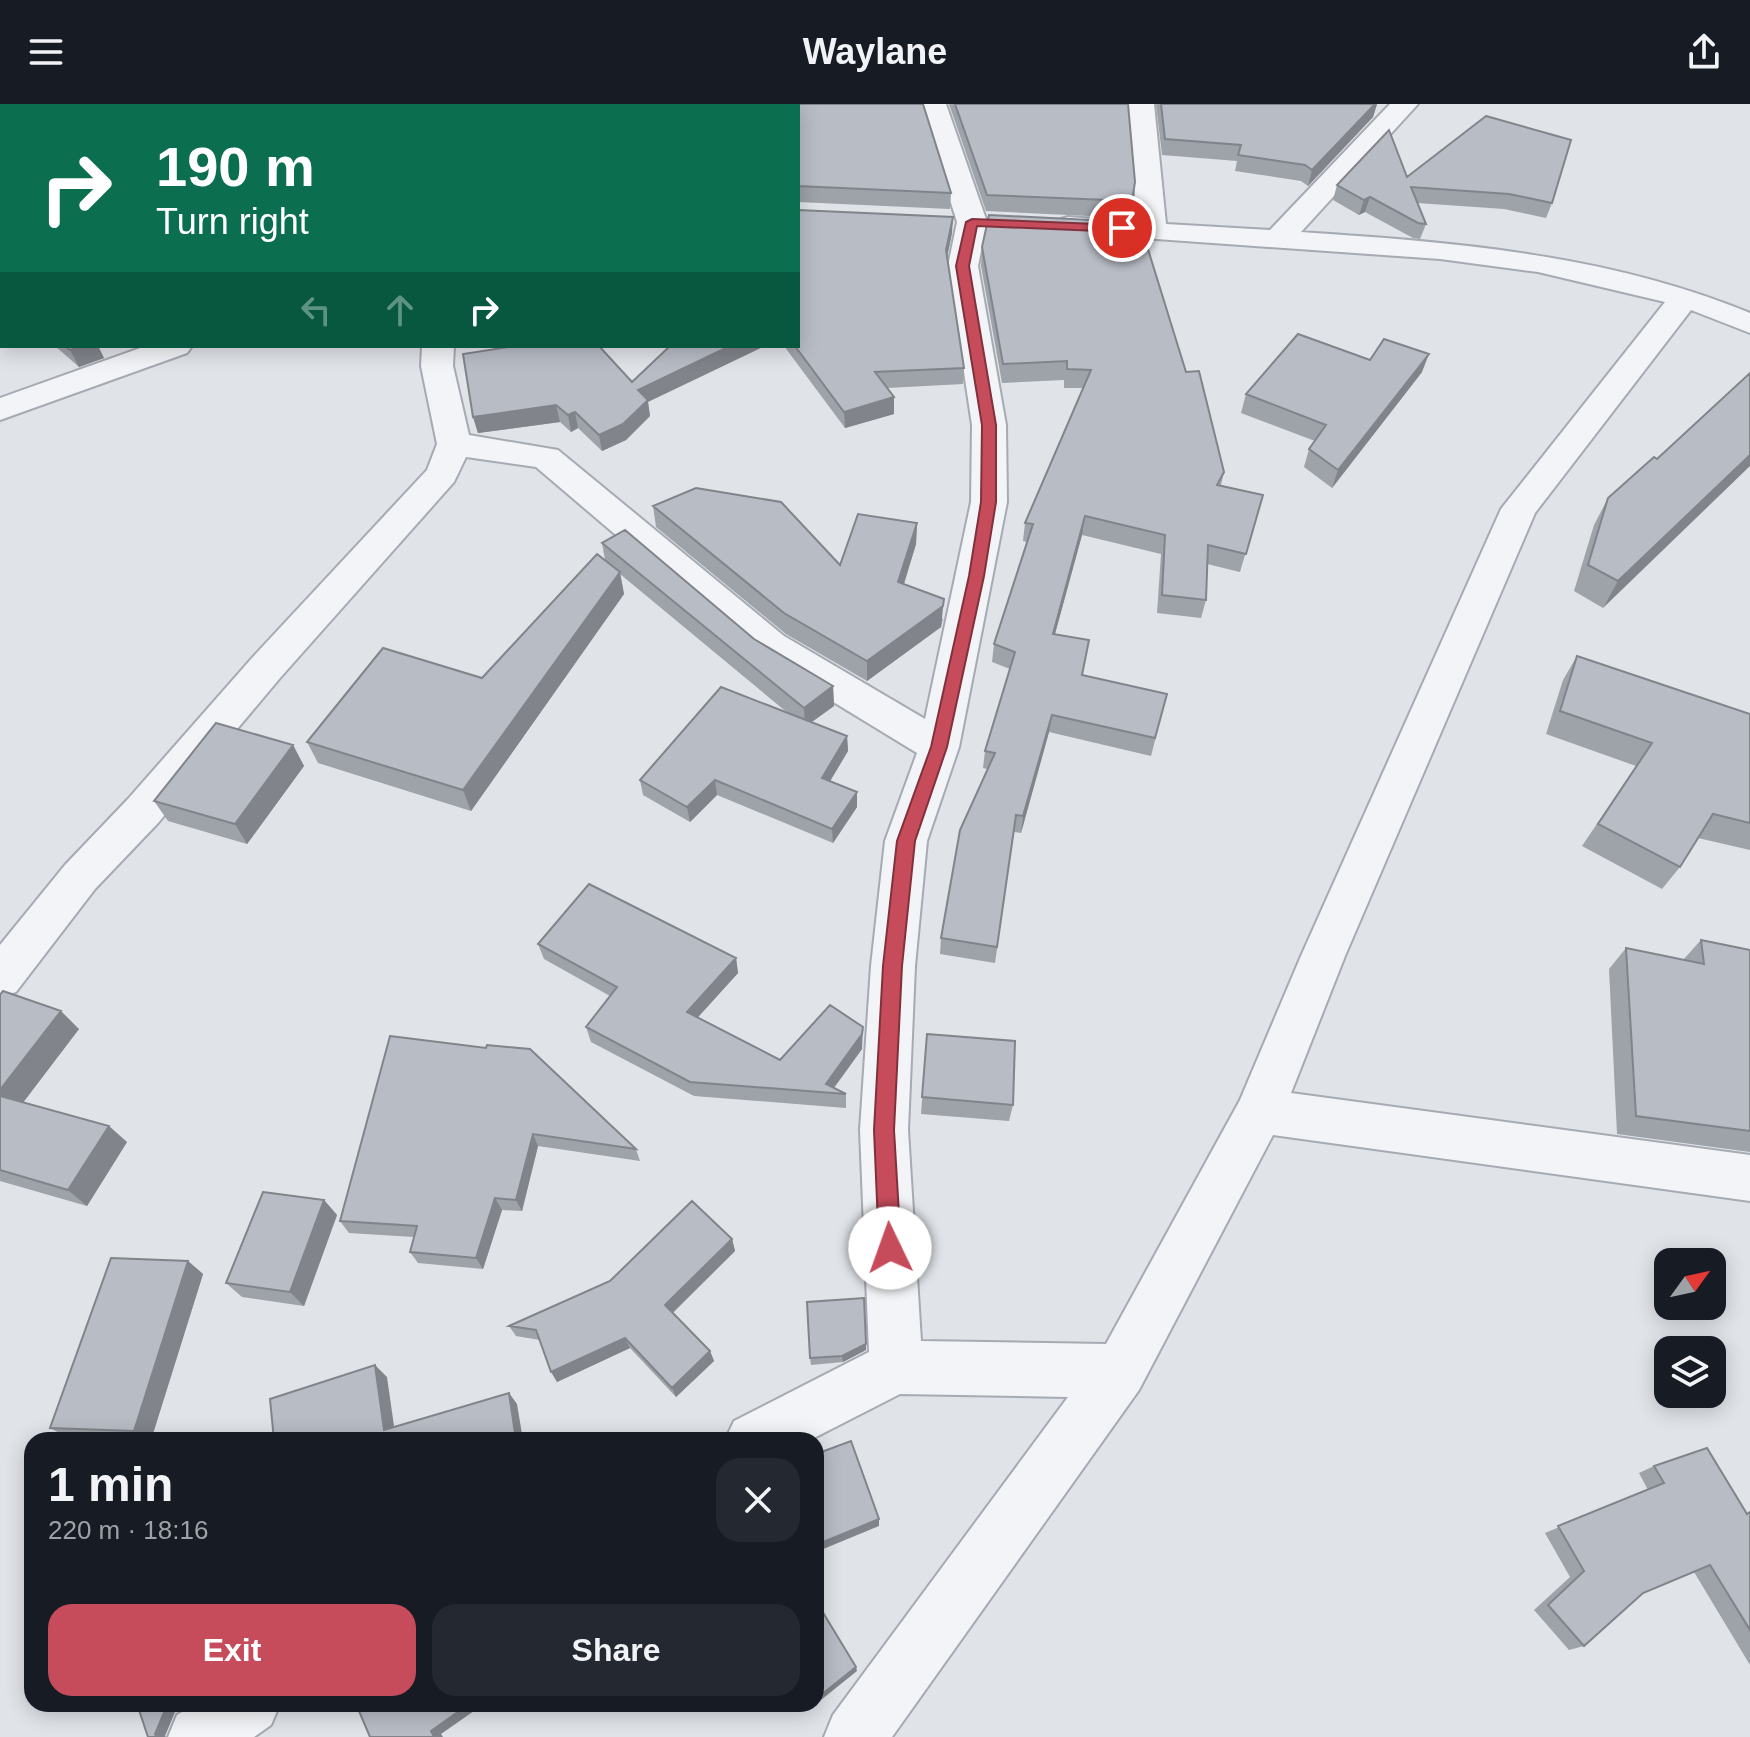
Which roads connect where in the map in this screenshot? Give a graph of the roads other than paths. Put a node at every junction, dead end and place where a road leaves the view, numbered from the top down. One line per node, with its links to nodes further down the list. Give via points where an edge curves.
1 (933, 104): 13 (street, via 971,222 963,266 989,425 989,502)
2 (1141, 104): 5 (street)
3 (1405, 104): 6 (street)
4 (1047, 225): 5 (street)
5 (1152, 230): 6 (street)
6 (1276, 241): 7 (street, via 1440,250 1538,263)
7 (1685, 297): 8 (street); 15 (street, via 1519,509)
8 (1750, 324)
9 (170, 348): 11 (street)
10 (438, 348): 12 (street)
11 (0, 410)
12 (454, 444): 13 (street, via 546,458 771,646); 14 (street, via 442,474 80,877)
13 (939, 747): 17 (street, via 906,841 893,966 884,1130)
14 (0, 978)
15 (1260, 1111): 16 (street); 18 (street)
16 (1750, 1178)
17 (896, 1367): 18 (street); 19 (street)
18 (1120, 1371): 22 (street)
19 (769, 1432)
20 (238, 1712): 21 (street)
21 (199, 1737)
22 (855, 1737)

